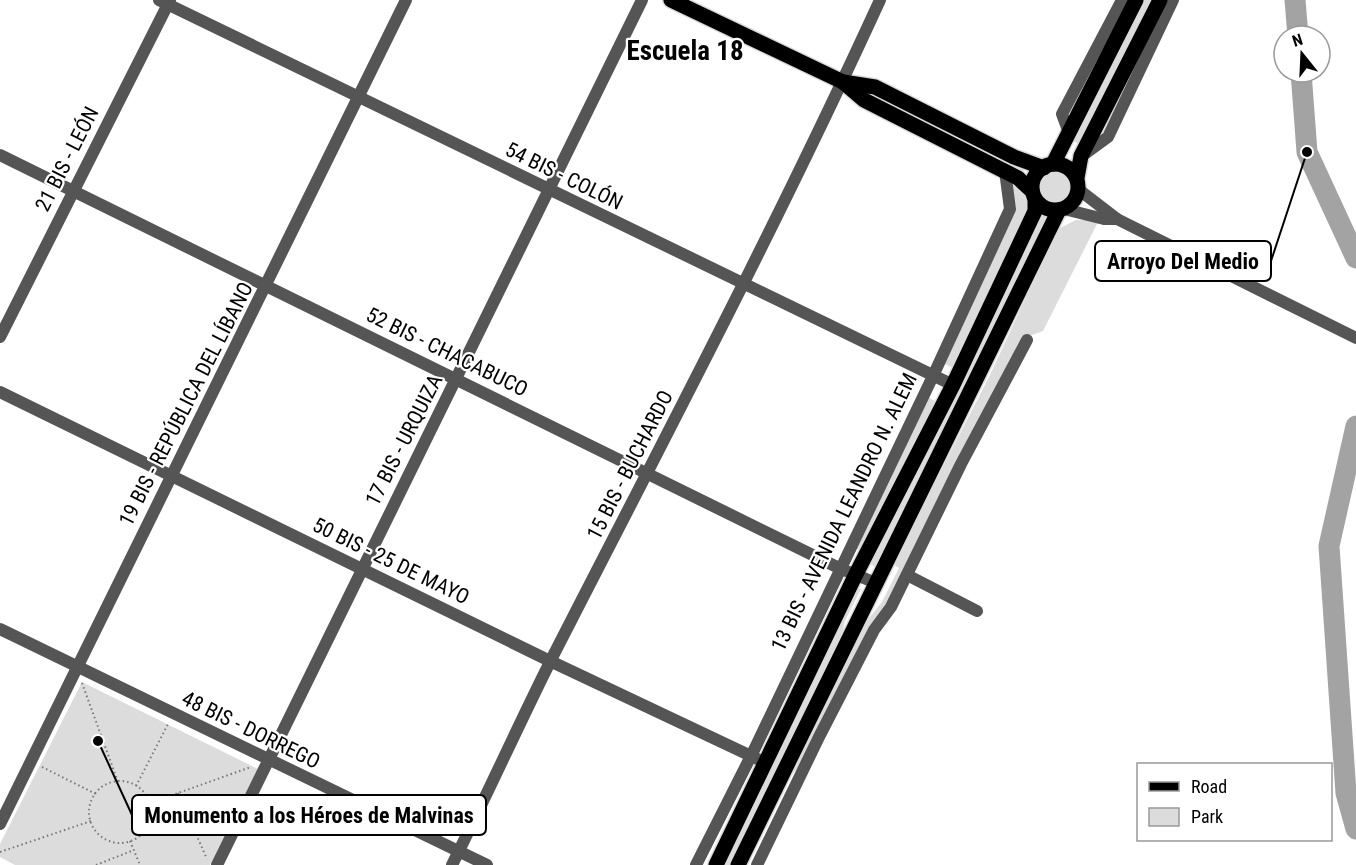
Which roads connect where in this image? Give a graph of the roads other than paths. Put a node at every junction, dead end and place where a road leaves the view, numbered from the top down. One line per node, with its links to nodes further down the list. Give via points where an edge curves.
1 (406, 0): 11 (street, 19 BIS - REPÚBLICA DEL LÍBANO)
2 (642, 0): 18 (street, 17 BIS - URQUIZA)
3 (671, 0): 10 (main road)
4 (880, 0): 10 (street, 15 BIS - BUCHARDO)
5 (1122, 0): 12 (street, via 1062,114)
6 (1136, 0): 12 (main road)
7 (1160, 0): 14 (main road)
8 (1173, 0): 14 (street, via 1108,136)
9 (166, 1): 11 (street, 54 BIS - COLÓN); 19 (street, 21 BIS - LEÓN)
10 (843, 82): 15 (main road, via 875,87 1014,157); 16 (main road, via 864,100); 23 (street, 15 BIS - BUCHARDO)
11 (359, 96): 18 (street, 54 BIS - COLÓN); 24 (street, 19 BIS - REPÚBLICA DEL LÍBANO)
12 (1069, 133): 15 (main road)
13 (0, 155): 19 (street, 52 BIS - CHACABUCO)
14 (1081, 156): 17 (main road)
15 (1048, 166): 17 (main road, via 1067,168); 20 (main road, via 1035,176)
16 (1005, 171): 20 (main road); 28 (street, 13 BIS - AVENIDA LEANDRO N. ALEM, via 1010,209)
17 (1077, 184): 21 (main road, via 1072,204); 22 (street)
18 (547, 190): 23 (street, 54 BIS - COLÓN); 29 (street, 17 BIS - URQUIZA)
19 (73, 191): 24 (street, 52 BIS - CHACABUCO); 25 (street, 21 BIS - LEÓN)
20 (1034, 195): 21 (main road, via 1048,209); 30 (main road, 13 BIS - AVENIDA LEANDRO N. ALEM, via 1035,211)
21 (1062, 209): 22 (street); 38 (main road)
22 (1117, 219): 26 (street)
23 (741, 284): 28 (street, 54 BIS - COLÓN); 32 (street, 15 BIS - BUCHARDO)
24 (267, 286): 29 (street, 52 BIS - CHACABUCO); 33 (street, 19 BIS - REPÚBLICA DEL LÍBANO)
25 (0, 337)
26 (1356, 338)
27 (1027, 340): 37 (street)
28 (933, 376): 30 (street, 54 BIS - COLÓN); 34 (street, 13 BIS - AVENIDA LEANDRO N. ALEM)
29 (457, 378): 32 (street, 52 BIS - CHACABUCO); 35 (street, 17 BIS - URQUIZA)
30 (953, 385): 36 (main road, 13 BIS - AVENIDA LEANDRO N. ALEM)
31 (0, 392): 33 (street, 50 BIS - 25 DE MAYO)
32 (649, 472): 34 (street, 52 BIS - CHACABUCO); 41 (street, 15 BIS - BUCHARDO)
33 (172, 476): 35 (street, 50 BIS - 25 DE MAYO); 42 (street, 19 BIS - REPÚBLICA DEL LÍBANO)
34 (839, 568): 36 (street, 52 BIS - CHACABUCO); 43 (street, 13 BIS - AVENIDA LEANDRO N. ALEM)
35 (361, 569): 41 (street, 50 BIS - 25 DE MAYO); 44 (street, 17 BIS - URQUIZA)
36 (856, 574): 38 (street, 52 BIS - CHACABUCO); 45 (main road, 13 BIS - AVENIDA LEANDRO N. ALEM)
37 (907, 575): 39 (street); 54 (street, via 874,630)
38 (876, 583): 53 (main road)
39 (976, 611)
40 (0, 628): 42 (street, 48 BIS - DORREGO)
41 (550, 661): 43 (street, 50 BIS - 25 DE MAYO); 47 (street, 15 BIS - BUCHARDO)
42 (76, 667): 44 (street, 48 BIS - DORREGO); 46 (street, 19 BIS - REPÚBLICA DEL LÍBANO)
43 (751, 756): 45 (street, 50 BIS - 25 DE MAYO); 51 (street, 13 BIS - AVENIDA LEANDRO N. ALEM)
44 (268, 761): 47 (street, 48 BIS - DORREGO); 48 (street, 17 BIS - URQUIZA)
45 (766, 763): 52 (main road, 13 BIS - AVENIDA LEANDRO N. ALEM)
46 (0, 824)
47 (459, 851): 49 (street, 15 BIS - BUCHARDO); 50 (street, 48 BIS - DORREGO)
48 (217, 865)
49 (452, 865)
50 (487, 865)
51 (696, 865)
52 (716, 865)
53 (738, 865)
54 (757, 865)

